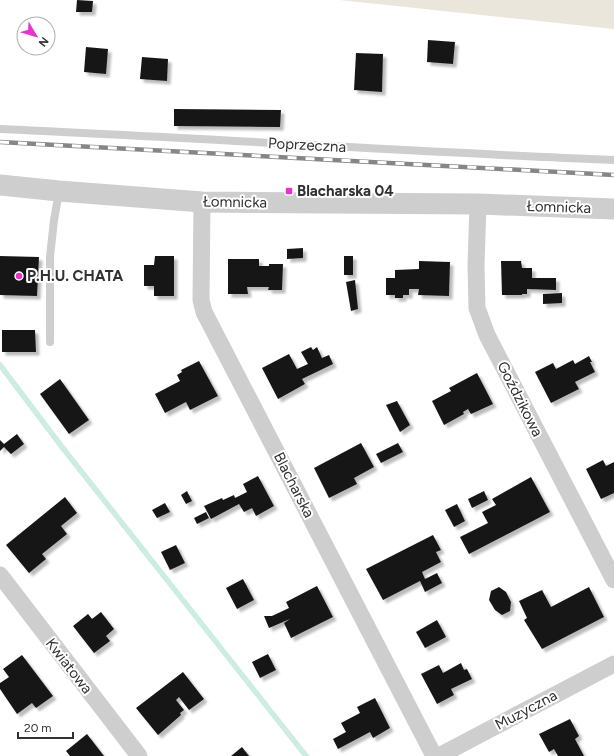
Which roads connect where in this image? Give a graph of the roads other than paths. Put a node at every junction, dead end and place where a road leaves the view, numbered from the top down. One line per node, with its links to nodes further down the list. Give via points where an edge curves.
1 (0, 129): 2 (lane, Poprzeczna)
2 (614, 160)
3 (0, 185): 4 (street, Łomnicka)
4 (59, 191): 5 (street, Łomnicka); 8 (lane, via 50,257)
5 (202, 202): 6 (street, Łomnicka); 13 (street, Blacharska, via 201,300 204,312)
6 (478, 204): 7 (street, Łomnicka); 10 (street, Goździkowa, via 476,265 479,315)
7 (614, 209)
8 (50, 342)
9 (0, 575): 12 (street, Kwiatowa)
10 (614, 580)
11 (614, 664): 14 (street, Muzyczna)
12 (139, 756)
13 (434, 756)
14 (439, 756)

